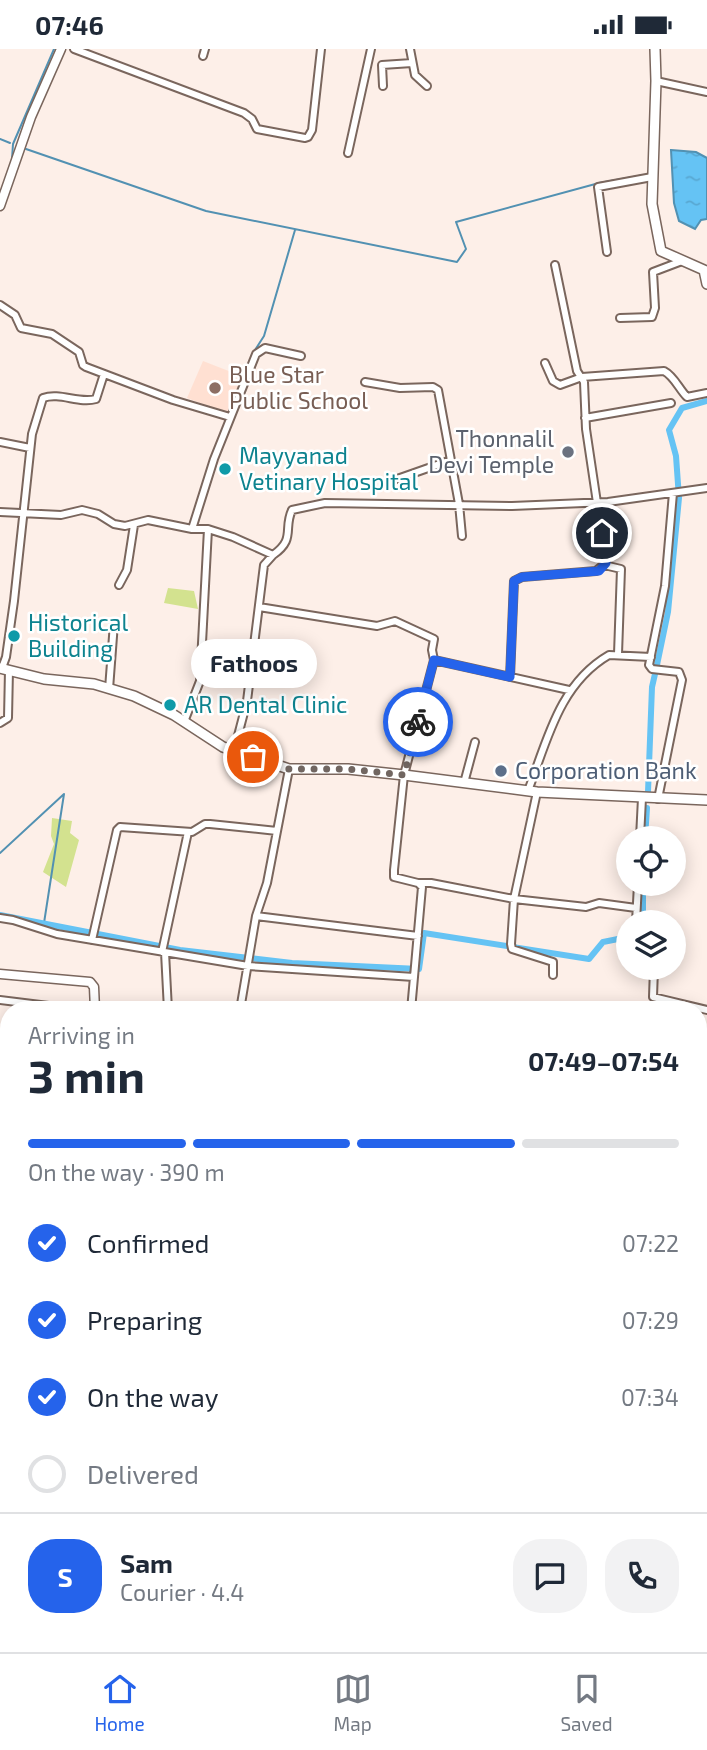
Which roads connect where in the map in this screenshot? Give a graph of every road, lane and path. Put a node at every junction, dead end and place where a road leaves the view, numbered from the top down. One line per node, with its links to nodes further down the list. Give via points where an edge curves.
1 (61, 49): 14 (street)
2 (74, 49): 3 (street, via 244,113 257,129 305,138 312,130)
3 (321, 49)
4 (371, 49): 12 (street)
5 (410, 49): 7 (street)
6 (654, 49): 8 (main road)
7 (412, 63): 9 (street, via 382,65); 10 (street, via 415,75)
8 (656, 81): 11 (street); 13 (main road)
9 (383, 86)
10 (427, 86)
11 (707, 92)
12 (348, 153)
13 (652, 177): 15 (street, via 598,187); 16 (main road, via 661,251)
14 (0, 205)
15 (607, 252)
16 (682, 261): 18 (main road, via 704,270); 20 (street, via 653,272 652,317)
17 (555, 265): 24 (street)
18 (707, 284)
19 (0, 305): 23 (street, via 15,315 21,328 52,334 79,352 83,365)
20 (620, 318)
21 (301, 356): 28 (street, via 269,348 258,351)
22 (545, 363): 24 (street, via 553,381 560,385)
23 (104, 374): 28 (street); 31 (street, via 96,399 43,398)
24 (582, 377): 26 (street, via 664,371 687,397); 29 (street)
25 (365, 382): 32 (street, via 438,390)
26 (707, 393)
27 (671, 403): 29 (street)
28 (230, 417): 41 (street)
29 (585, 418): 36 (street)
30 (0, 442): 31 (street)
31 (30, 448): 39 (street)
32 (451, 460): 33 (street); 37 (street)
33 (397, 479)
34 (707, 488): 35 (street)
35 (673, 493): 36 (street); 50 (street, via 665,586)
36 (595, 502): 37 (street); 45 (street)
37 (459, 504): 43 (street); 44 (street, via 325,503 297,509 289,514 287,540)
38 (0, 512): 39 (street)
39 (24, 512): 40 (street, via 61,515 82,510 114,524); 52 (street)
40 (134, 524): 41 (street, via 148,520); 46 (street, via 127,570)
41 (192, 529): 42 (street)
42 (208, 530): 44 (street); 56 (street, via 200,681)
43 (462, 536)
44 (273, 555): 47 (street, via 264,565)
45 (605, 564): 49 (street, via 621,569); 53 (street, via 596,571 514,581)
46 (119, 585)
47 (259, 607): 51 (street, via 377,626 395,621 434,639); 59 (street, via 247,701)
48 (114, 623): 54 (street)
49 (618, 654): 50 (street); 55 (street, via 604,658)
50 (651, 657): 65 (street, via 650,667 682,675)
51 (434, 660): 53 (street); 61 (street)
52 (3, 669): 54 (main road); 57 (street, via 8,718)
53 (510, 677): 55 (street)
54 (109, 689): 56 (main road, via 151,703)
55 (569, 690): 63 (street)
56 (184, 722): 59 (main road)
57 (0, 723)
58 (475, 742): 62 (street)
59 (234, 751): 60 (main road)
60 (289, 769): 61 (main road); 68 (street)
61 (404, 775): 62 (main road); 70 (street, via 394,874 397,879)
62 (464, 783): 63 (main road)
63 (532, 792): 64 (main road); 72 (street)
64 (642, 797): 65 (main road); 67 (street)
65 (658, 799): 66 (main road)
66 (707, 800)
67 (641, 826)
68 (277, 831): 69 (street, via 205,824); 74 (street)
69 (188, 832): 77 (street, via 124,826 117,830); 78 (street)
70 (418, 883): 72 (street); 76 (street, via 422,887)
71 (637, 896): 73 (street)
72 (514, 899): 73 (street); 81 (street, via 512,949 553,962)
73 (636, 908)
74 (256, 916): 76 (street); 79 (street)
75 (0, 919): 77 (street)
76 (418, 936): 82 (street)
77 (92, 940): 78 (street)
78 (163, 952): 79 (street); 85 (street)
79 (248, 966): 82 (street); 86 (street)
80 (0, 974): 84 (street, via 90,982)
81 (553, 975)
82 (414, 977): 87 (street)
83 (654, 980): 88 (street, via 653,997)
84 (95, 1001)
85 (167, 1001)
86 (242, 1001)
87 (412, 1001)
88 (670, 1001)

